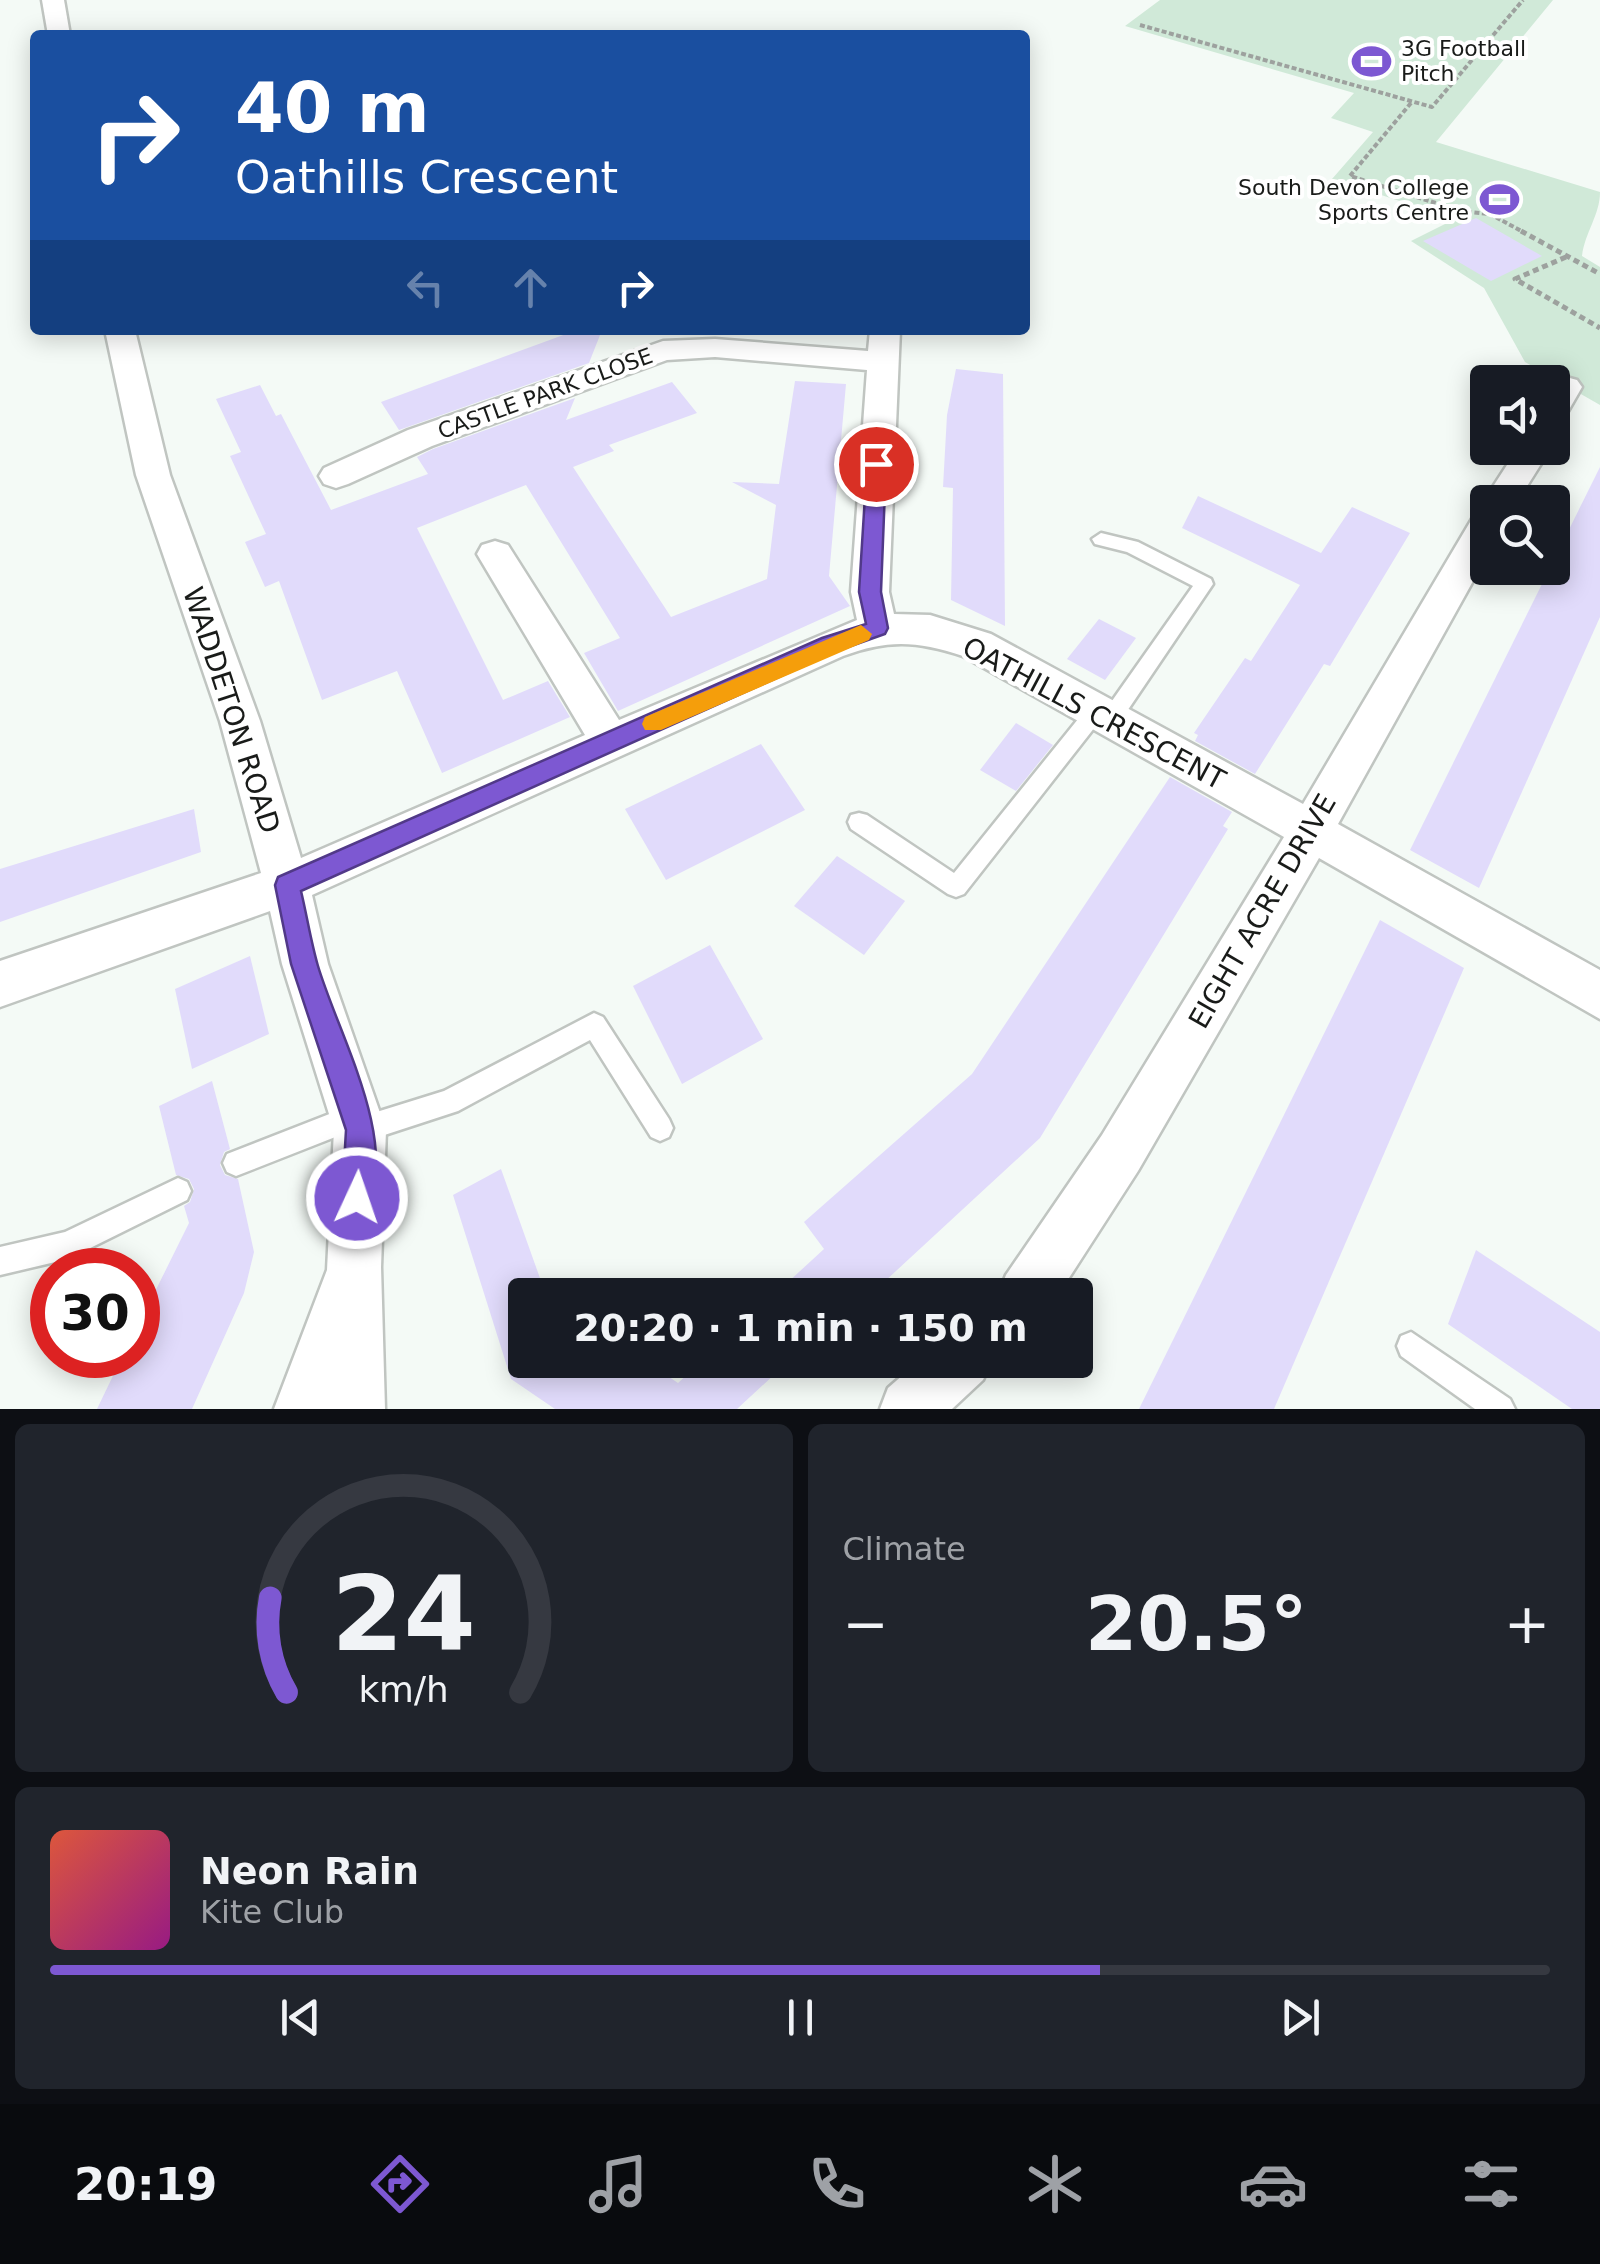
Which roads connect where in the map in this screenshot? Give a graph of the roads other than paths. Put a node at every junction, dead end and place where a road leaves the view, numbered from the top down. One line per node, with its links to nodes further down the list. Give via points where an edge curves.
1 (53, 0): 2 (street)
2 (58, 30)
3 (121, 335): 15 (street, WADDETON ROAD, via 153,475 240,721)
4 (653, 340): 5 (street, CASTLE PARK CLOSE, via 715,348); 6 (street, CASTLE PARK CLOSE)
5 (884, 346): 10 (street, via 870,592)
6 (336, 476)
7 (1101, 538): 11 (lane, via 1132,546 1204,584)
8 (1470, 551): 14 (street, EIGHT ACRE DRIVE)
9 (495, 554): 12 (street)
10 (878, 628): 11 (street, OATHILLS CRESCENT, via 930,630 977,645); 12 (street, OATHILLS CRESCENT)
11 (1105, 713): 13 (lane, via 956,887); 14 (street, OATHILLS CRESCENT)
12 (612, 742): 15 (street, OATHILLS CRESCENT)
13 (859, 822)
14 (1308, 830): 17 (street, OATHILLS CRESCENT); 24 (street, EIGHT ACRE DRIVE, via 1139,1121)
15 (287, 885): 16 (street, OATHILLS CRESCENT); 18 (street, WADDETON ROAD, via 304,964)
16 (0, 984)
17 (1600, 996)
18 (359, 1123): 19 (lane, via 449,1102 594,1024); 20 (lane); 23 (street, WADDETON ROAD)
19 (660, 1128)
20 (236, 1163)
21 (178, 1191): 22 (lane, via 68,1245)
22 (0, 1262)
23 (354, 1266): 27 (street, WADDETON ROAD); 28 (street, WADDETON ROAD)
24 (1037, 1278)
25 (1411, 1346): 30 (lane)
26 (943, 1378): 29 (street)
27 (303, 1409)
28 (356, 1409)
29 (909, 1409)
30 (1500, 1409)

